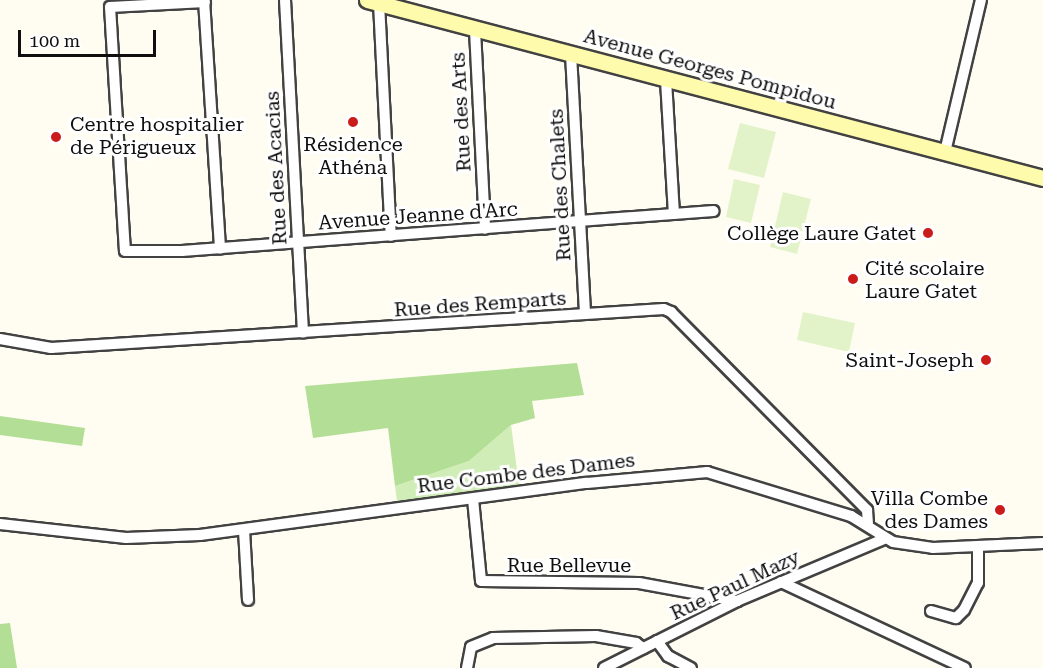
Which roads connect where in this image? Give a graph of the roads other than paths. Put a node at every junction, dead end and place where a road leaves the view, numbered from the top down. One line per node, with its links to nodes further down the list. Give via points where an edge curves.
1 (285, 0): 15 (street, Rue des Acacias)
2 (981, 0): 8 (street)
3 (205, 1): 16 (street); 16 (street, Avenue Jeanne d'Arc, via 110,7 125,251)
4 (373, 2): 5 (main road, Avenue Georges Pompidou); 14 (street)
5 (475, 30): 6 (main road, Avenue Georges Pompidou); 13 (street, Rue des Arts)
6 (571, 54): 7 (main road, Avenue Georges Pompidou); 12 (street, Rue des Chalets)
7 (666, 80): 8 (main road, Avenue Georges Pompidou); 11 (street)
8 (945, 152): 9 (main road, Avenue Georges Pompidou)
9 (1043, 178)
10 (713, 211): 11 (street, Avenue Jeanne d'Arc)
11 (674, 214): 12 (street, Avenue Jeanne d'Arc)
12 (580, 222): 13 (street, Avenue Jeanne d'Arc); 17 (street, Rue des Chalets)
13 (485, 229): 14 (street, Avenue Jeanne d'Arc)
14 (392, 236): 15 (street, Avenue Jeanne d'Arc)
15 (298, 242): 16 (street, Avenue Jeanne d'Arc); 18 (street, Rue des Acacias)
16 (220, 248)
17 (585, 314): 18 (street, Rue des Remparts); 21 (street, Rue des Remparts, via 664,309 671,312 867,510)
18 (303, 333): 19 (street, Rue des Remparts, via 51,348)
19 (0, 339)
20 (473, 499): 21 (street, Rue Combe des Dames, via 707,472 809,500); 23 (street, Rue Combe des Dames); 29 (street, Rue Bellevue, via 481,582 639,583)
21 (868, 523): 24 (street, Rue Combe des Dames)
22 (3, 527): 23 (street, Rue Combe des Dames, via 140,539)
23 (244, 530): 28 (street)
24 (884, 539): 26 (street, via 933,548); 27 (street, Rue Paul Mazy)
25 (1043, 543): 26 (street)
26 (978, 546): 30 (street, via 978,584 964,610 956,618)
27 (781, 582): 29 (street, Rue Paul Mazy); 36 (street)
28 (248, 600)
29 (737, 601): 31 (street, Rue Paul Mazy)
30 (931, 611)
31 (657, 641): 32 (street, Rue Paul Mazy); 35 (street, via 668,656)
32 (643, 648): 33 (street, via 636,643 596,636 493,638 471,647); 34 (street, Rue Paul Mazy)
33 (467, 668)
34 (604, 668)
35 (691, 668)
36 (965, 668)

